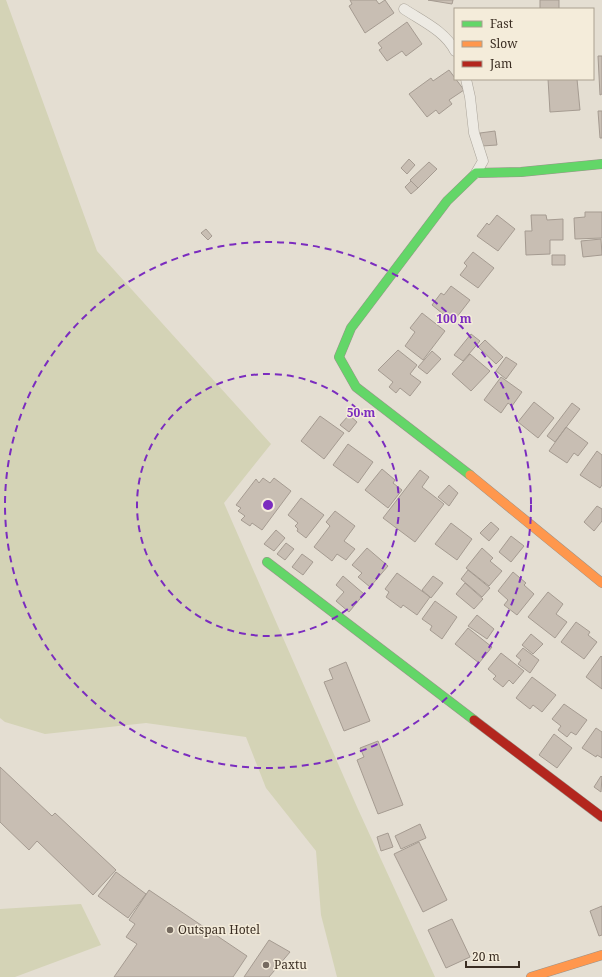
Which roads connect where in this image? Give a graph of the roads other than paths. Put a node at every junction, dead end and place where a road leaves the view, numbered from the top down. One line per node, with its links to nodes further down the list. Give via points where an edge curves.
1 (404, 9): 2 (lane, via 437,30)
2 (454, 49)
3 (466, 80): 5 (lane, via 474,133 483,161)
4 (602, 164): 5 (street, via 521,172)
5 (476, 173): 7 (street, via 447,201 351,328 339,357 356,387 497,496)
6 (267, 562): 8 (street)
7 (602, 583)
8 (602, 817)
9 (602, 955): 10 (street)
10 (531, 977)

